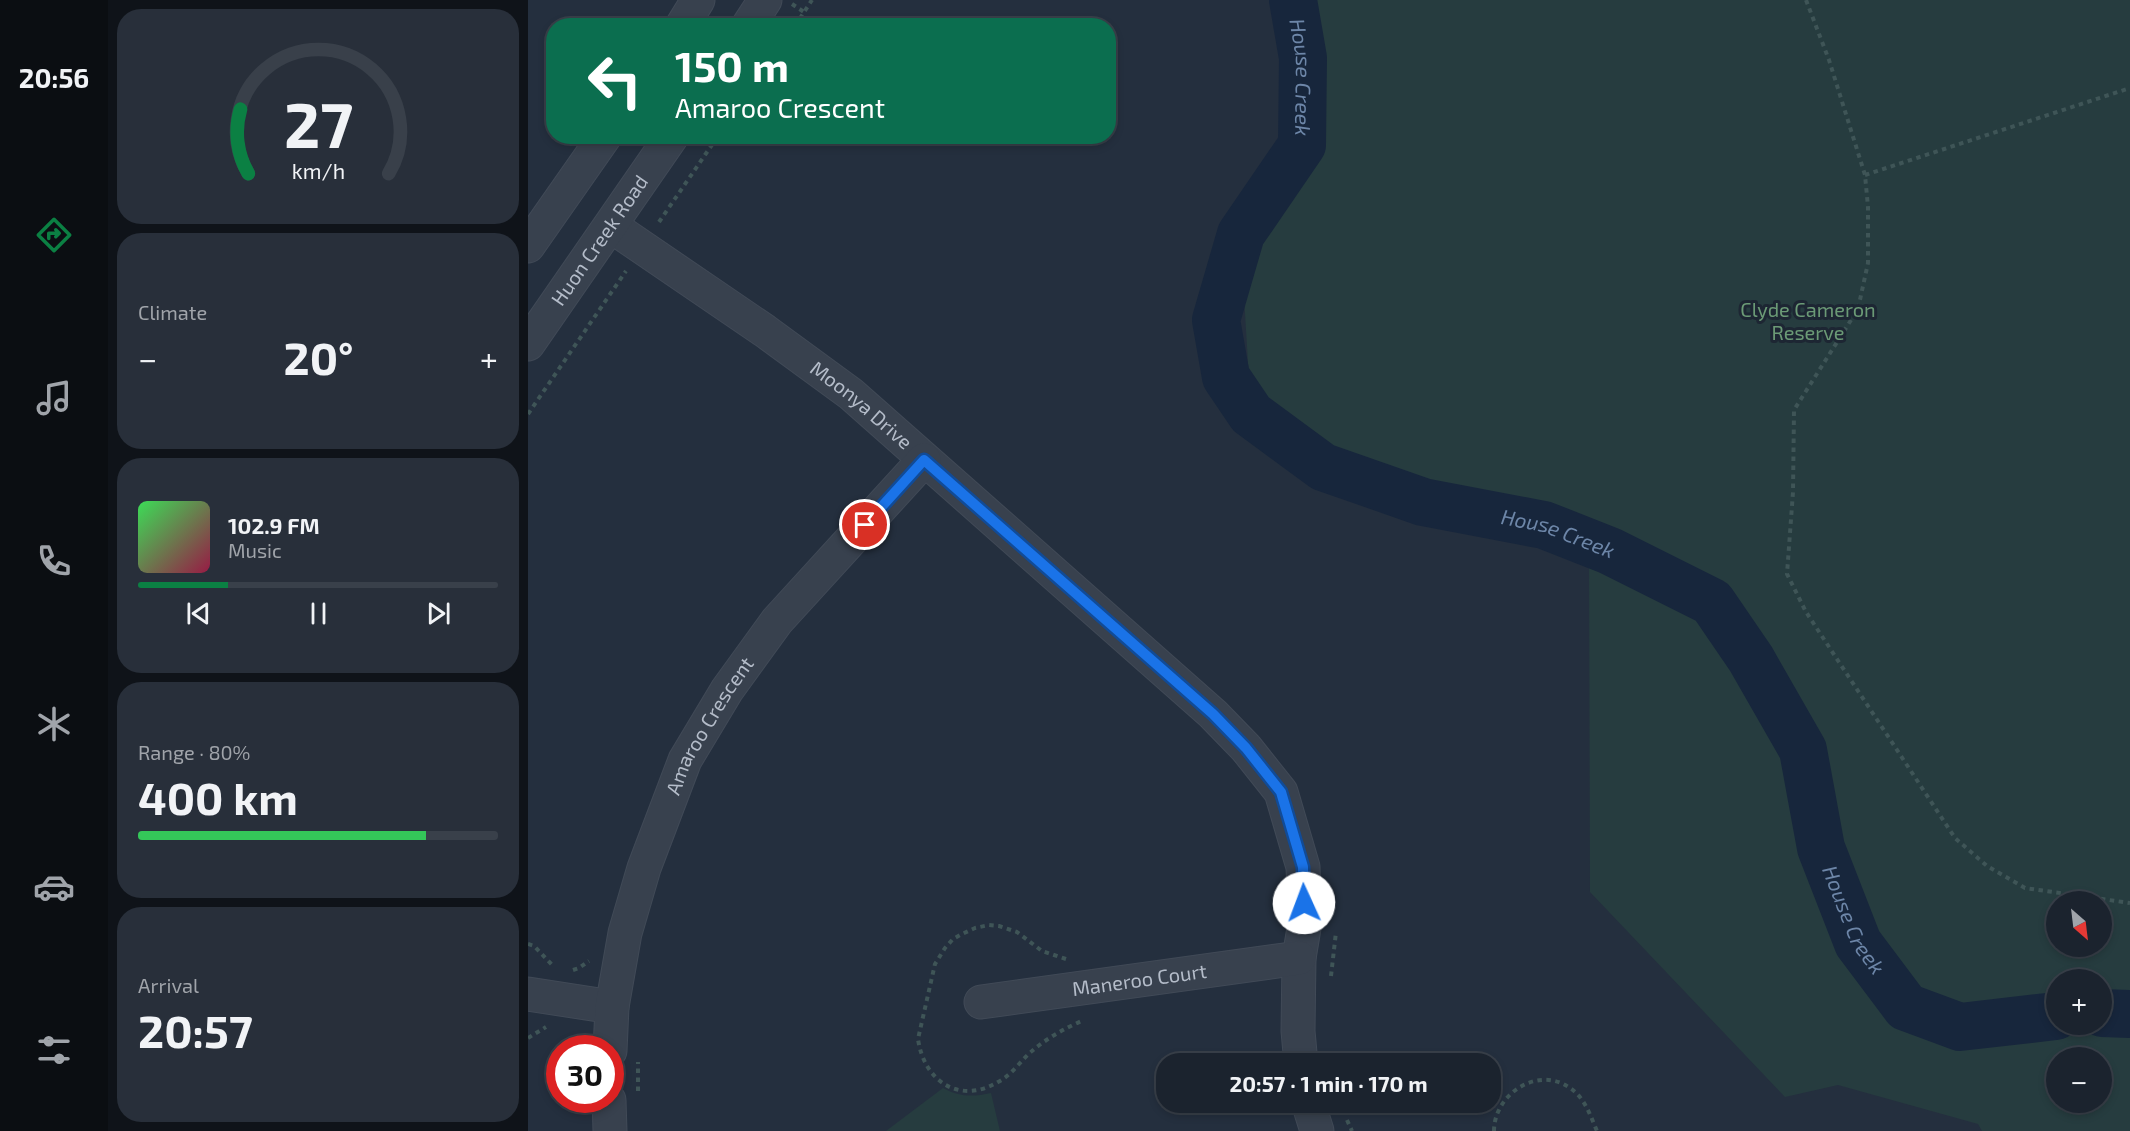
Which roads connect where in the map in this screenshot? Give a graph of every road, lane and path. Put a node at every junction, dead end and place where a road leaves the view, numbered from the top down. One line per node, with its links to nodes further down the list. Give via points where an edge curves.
1 (698, 0): 5 (street)
2 (765, 0): 6 (street)
3 (812, 0): 7 (path)
4 (1806, 0): 12 (path)
5 (687, 18)
6 (753, 18)
7 (800, 18)
8 (2130, 88): 12 (path)
9 (599, 144): 15 (street)
10 (667, 144): 14 (street, Huon Creek Road)
11 (713, 144): 13 (path)
12 (1864, 175): 20 (path, via 1868,263 1858,309 1794,410 1787,574 1806,612 1955,838 1987,866 2025,888)
13 (659, 223)
14 (611, 226): 17 (street, Huon Creek Road); 19 (street, Moonya Drive, via 851,394)
15 (528, 246)
16 (628, 269): 18 (path)
17 (528, 344)
18 (528, 414)
19 (924, 460): 22 (street, Moonya Drive, via 1213,714 1281,792 1303,867 1305,922); 27 (street, Amaroo Crescent, via 777,621 685,760)
20 (2130, 903)
21 (528, 944): 23 (path)
22 (1299, 958): 26 (street, Maneroo Court); 29 (street, Moonya Drive)
23 (562, 970)
24 (572, 970): 27 (path, via 591,959)
25 (528, 994): 27 (street)
26 (981, 1002)
27 (599, 1005): 28 (street, Amaroo Crescent)
28 (614, 1035)
29 (1299, 1053)
30 (618, 1113): 32 (street)
31 (1311, 1113): 33 (street)
32 (610, 1131)
33 (1317, 1131)
34 (1494, 1131): 35 (path, via 1503,1100 1514,1089 1543,1080 1572,1089 1586,1104)
35 (1597, 1131)

